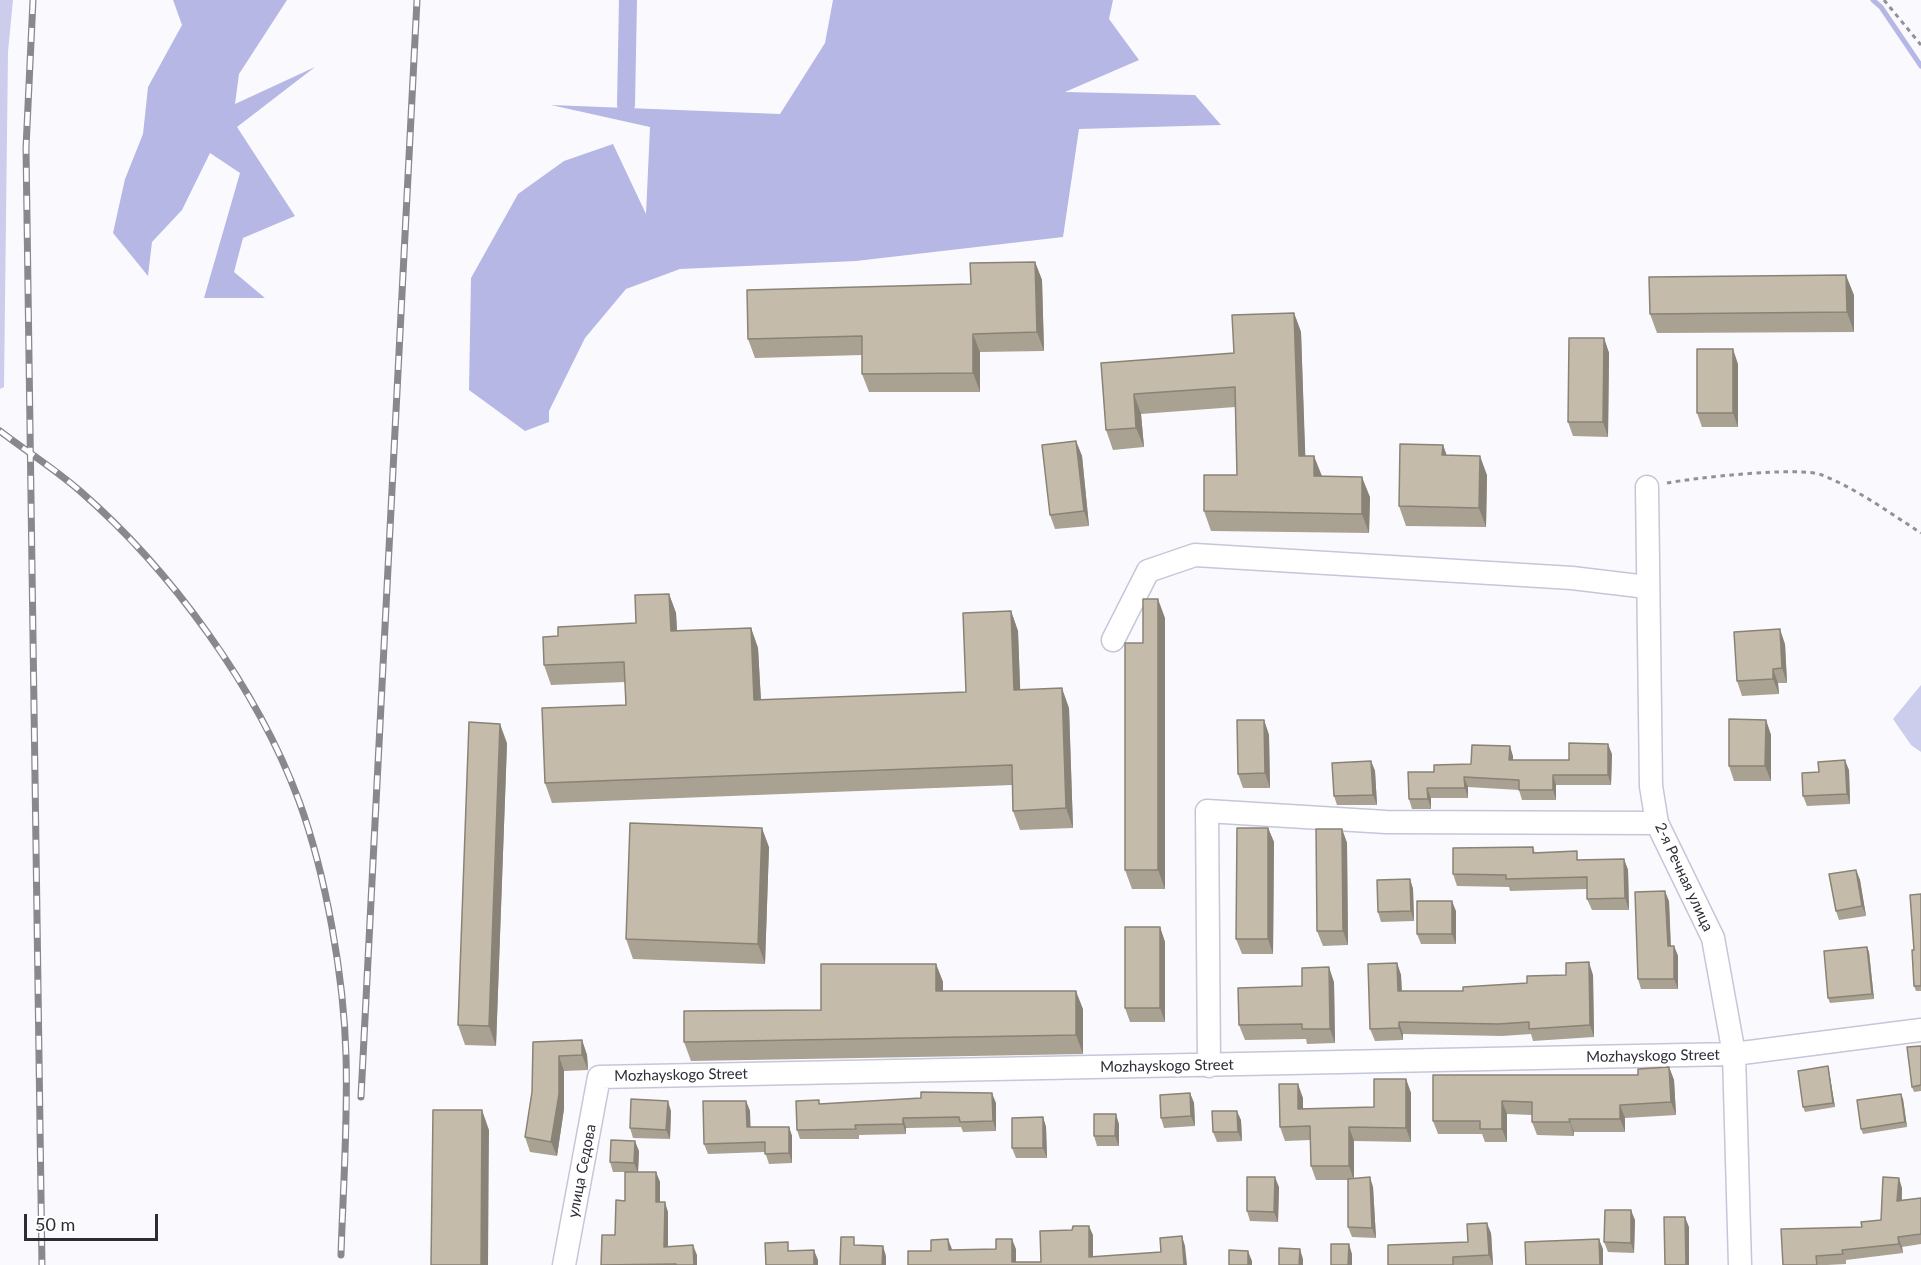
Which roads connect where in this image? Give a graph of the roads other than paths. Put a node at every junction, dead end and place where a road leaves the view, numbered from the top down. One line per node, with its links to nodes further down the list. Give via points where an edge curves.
1 (1647, 487): 2 (street, 2-я Речная улица)
2 (1647, 587): 3 (street, via 1572,578 1195,555 1148,571); 4 (street, 2-я Речная улица, via 1651,786)
3 (1113, 640)
4 (1657, 824): 6 (street, 2-я Речная улица, via 1713,938); 7 (street, via 1386,822 1207,811)
5 (1921, 1030): 6 (street, Mozhayskogo Street)
6 (1734, 1054): 7 (street, Mozhayskogo Street); 10 (street, 2-я Речная улица)
7 (1209, 1065): 8 (street, Mozhayskogo Street)
8 (600, 1077): 9 (street, улица Седова)
9 (564, 1265)
10 (1740, 1265)

